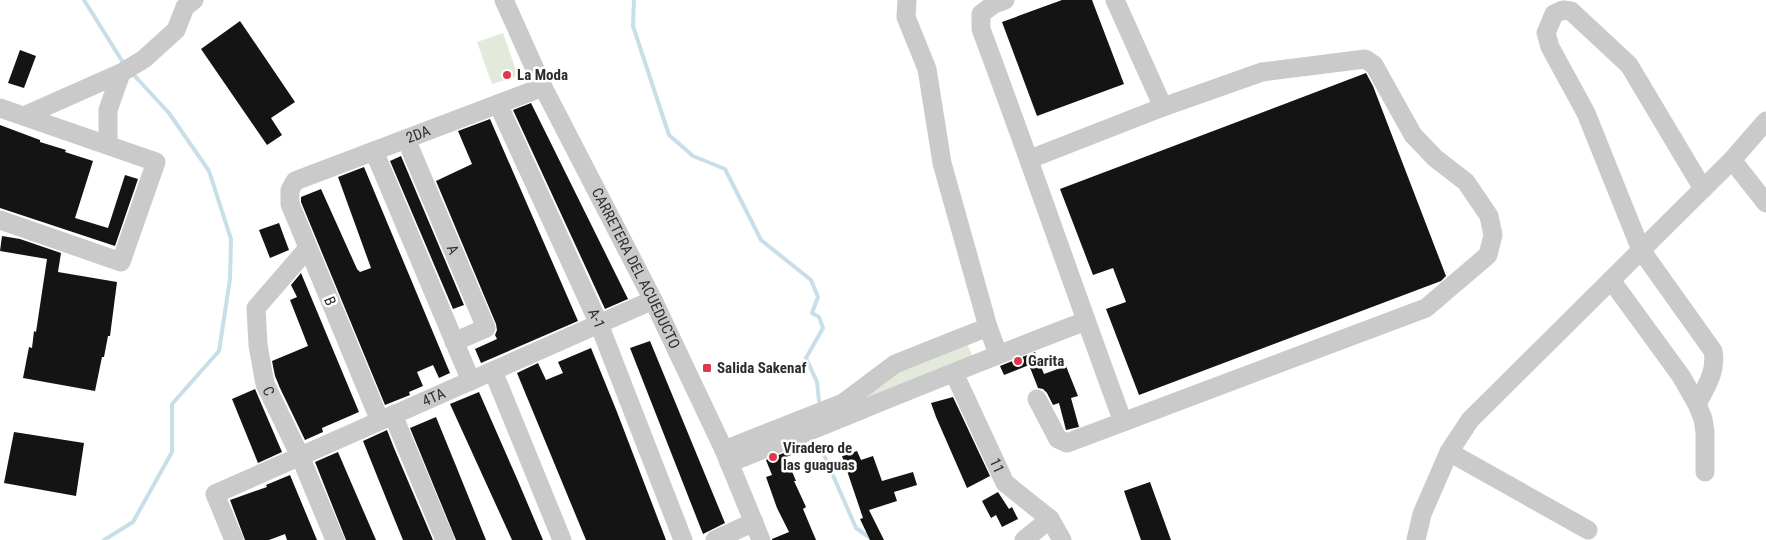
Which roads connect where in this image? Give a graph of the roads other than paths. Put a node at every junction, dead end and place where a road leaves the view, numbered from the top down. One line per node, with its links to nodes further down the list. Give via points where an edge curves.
1 (194, 0): 6 (street, via 185,8 176,30 144,59)
2 (504, 0): 7 (street, CARRETERA DEL ACUEDUCTO)
3 (907, 0): 28 (street, via 906,17 927,69 942,162)
4 (1005, 0): 16 (street, via 982,14 981,29)
5 (1116, 0): 9 (street)
6 (121, 73): 11 (street); 14 (street, via 108,110)
7 (543, 87): 8 (street, 2DA); 25 (street, CARRETERA DEL ACUEDUCTO)
8 (498, 104): 13 (street, 2DA); 27 (street, A-1)
9 (1163, 107): 16 (street); 37 (street, via 1262,72 1365,59 1374,65 1413,135 1435,158 1466,182 1489,216 1493,234 1488,255 1426,308)
10 (0, 108): 11 (street)
11 (24, 116): 14 (street)
12 (1766, 121): 17 (street)
13 (406, 139): 15 (street, 2DA); 29 (street, A, via 486,328)
14 (108, 145): 21 (street, via 156,162 121,262)
15 (374, 151): 18 (street, 2DA); 29 (street)
16 (1030, 159): 26 (street)
17 (1732, 160): 19 (street); 20 (street)
18 (294, 181): 22 (street, B, via 290,204)
19 (1703, 189): 23 (street); 23 (street, via 1629,65 1572,11 1554,14 1546,33 1550,47 1586,113)
20 (1766, 203)
21 (0, 220)
22 (308, 248): 36 (street, B); 39 (street, C, via 256,308 265,384)
23 (1641, 250): 24 (street); 35 (street, via 1713,351 1714,368)
24 (1611, 280): 35 (street, via 1681,376); 38 (street, via 1470,420)
25 (653, 300): 27 (street, 4TA); 40 (street, CARRETERA DEL ACUEDUCTO)
26 (1086, 321): 30 (street); 37 (street)
27 (599, 324): 31 (street, 4TA); 49 (street, A-1)
28 (988, 326): 30 (street); 40 (street, via 895,364 843,403)
29 (454, 342): 33 (street)
30 (998, 354): 32 (street)
31 (493, 371): 33 (street, 4TA); 48 (street)
32 (954, 374): 40 (street); 42 (street, 11, via 1005,483)
33 (471, 381): 36 (street, 4TA)
34 (1037, 399): 37 (street, via 1058,439 1067,443)
35 (1697, 404): 41 (street, via 1705,432)
36 (386, 418): 39 (street, 4TA); 47 (street, B)
37 (1123, 422)
38 (1449, 452): 44 (street); 54 (street, via 1422,514)
39 (300, 456): 45 (street, 4TA, via 214,494); 46 (street, C)
40 (727, 457): 43 (street, CARRETERA DEL ACUEDUCTO)
41 (1705, 472)
42 (1050, 519): 52 (street); 53 (street, 11)
43 (754, 522): 50 (street); 51 (street, CARRETERA DEL ACUEDUCTO)
44 (1588, 530)
45 (234, 540)
46 (334, 540)
47 (445, 540)
48 (562, 540)
49 (683, 540)
50 (715, 540)
51 (760, 540)
52 (1024, 540)
53 (1062, 540)
54 (1416, 540)

